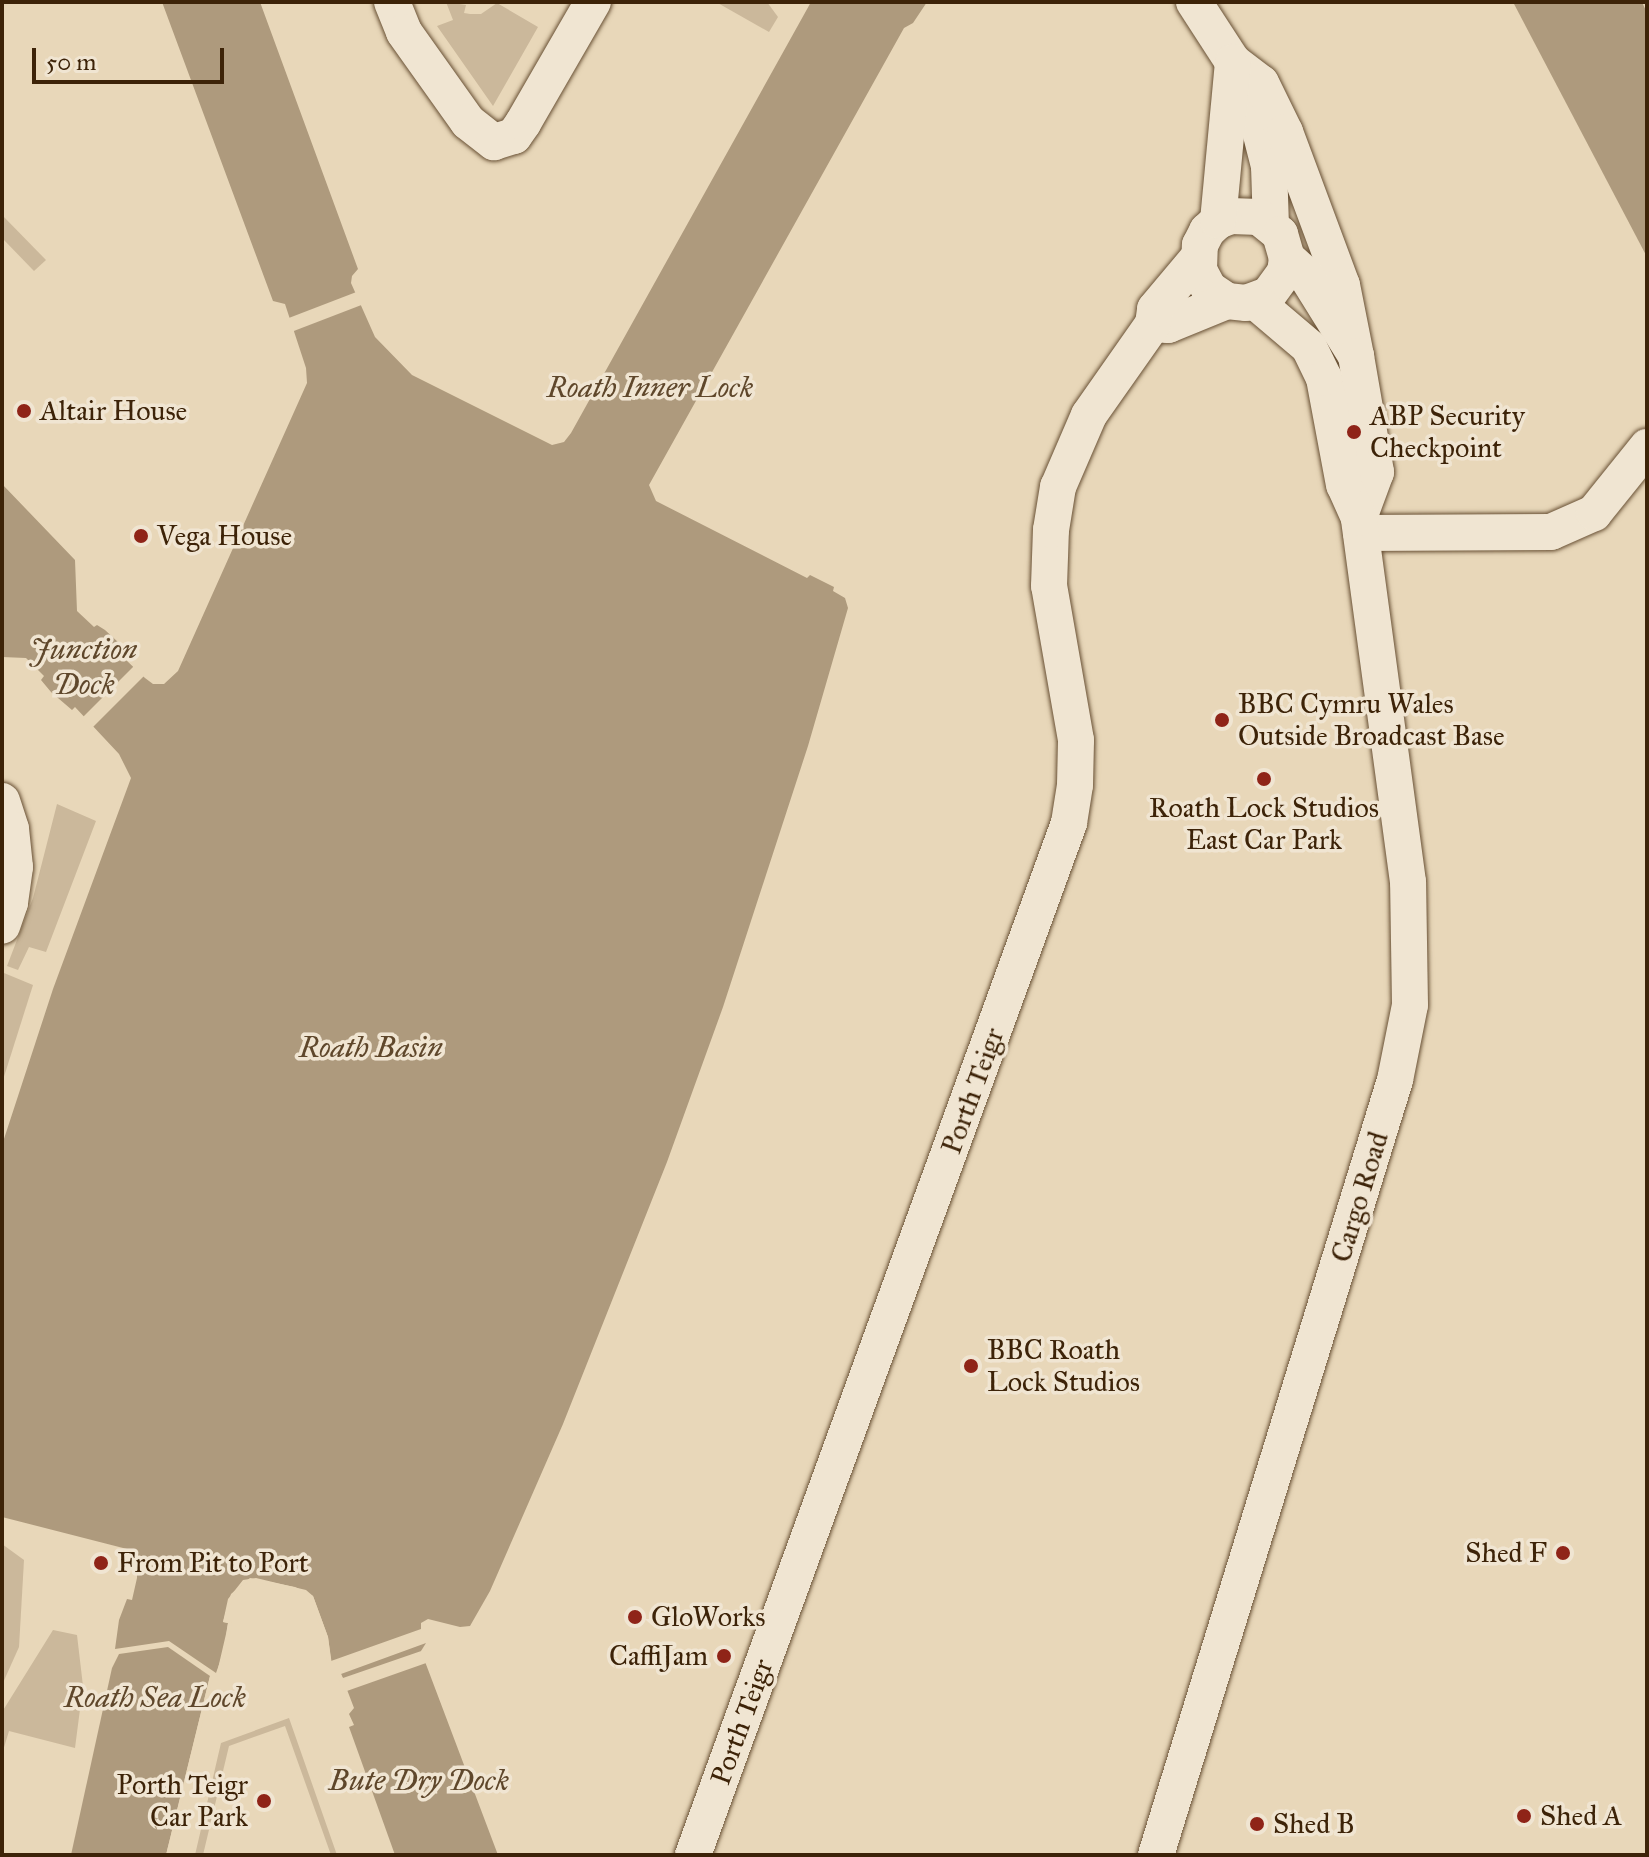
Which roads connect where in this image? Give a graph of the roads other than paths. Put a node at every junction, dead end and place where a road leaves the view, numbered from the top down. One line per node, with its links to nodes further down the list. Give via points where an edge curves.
1 (392, 2): 2 (street, via 404,32 468,122 494,142 510,139 523,123)
2 (593, 2)
3 (1194, 2): 4 (street)
4 (1233, 62): 5 (street); 6 (street, via 1264,144); 11 (street, via 1261,83 1297,160 1342,285)
5 (1218, 221): 6 (street, via 1245,214); 8 (street, via 1207,231)
6 (1271, 225): 7 (street, via 1280,234)
7 (1287, 258): 9 (street, via 1279,285); 11 (street, via 1305,274)
8 (1197, 259): 9 (street, via 1203,280); 10 (street, Porth Teigr, via 1155,309)
9 (1241, 301): 10 (street, via 1168,325); 13 (street, via 1309,347 1324,378 1344,485)
10 (1153, 324): 16 (street, Porth Teigr, via 1089,415 1066,462 1054,508 1050,604 1076,740 1075,785 1058,860)
11 (1356, 356): 13 (street, via 1376,472)
12 (1645, 449): 13 (street, via 1594,513 1551,532)
13 (1360, 525): 17 (street, Cargo Road, via 1408,882 1412,967 1406,1036)
14 (6, 815): 15 (street, via 15,867)
15 (2, 926)
16 (693, 1855)
17 (1156, 1855)

